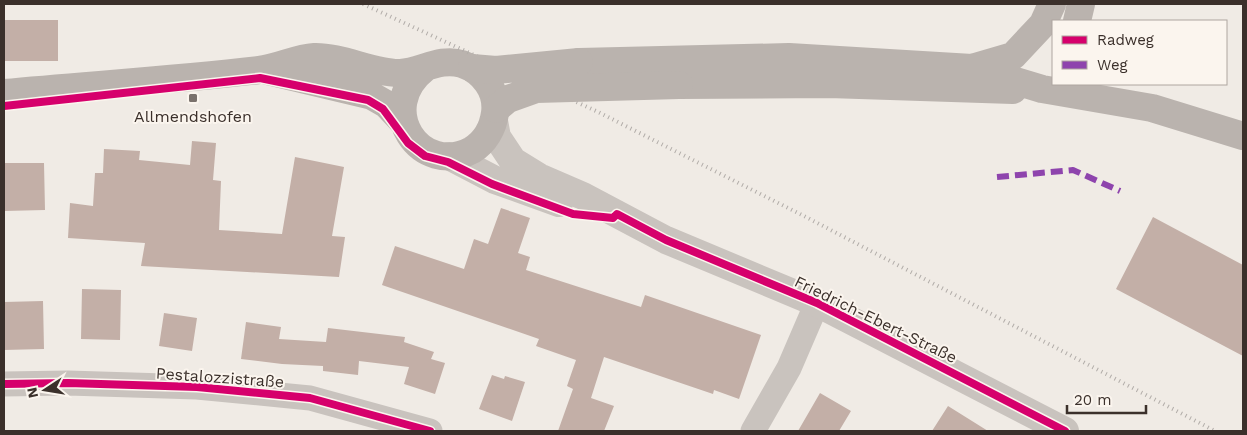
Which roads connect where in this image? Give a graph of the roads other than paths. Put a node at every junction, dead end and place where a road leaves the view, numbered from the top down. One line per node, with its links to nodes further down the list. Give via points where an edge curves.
1 (1052, 4): 3 (main road, via 1043,24 1013,56)
2 (472, 68): 3 (main road, bridge, via 496,70 580,62 790,57); 5 (main road, Friedrich-Ebert-Straße, via 448,62); 11 (main road, Friedrich-Ebert-Straße, via 489,85)
3 (972, 68): 6 (main road)
4 (262, 70): 5 (main road, Friedrich-Ebert-Straße, via 314,57 399,73); 9 (main road, Friedrich-Ebert-Straße); 12 (main road, Friedrich-Ebert-Straße, via 372,96 386,104)
5 (420, 72): 12 (main road, via 403,97)
6 (1048, 82): 11 (main road, bridge, via 995,90 829,84 536,90 508,99)
7 (1060, 85): 10 (main road)
8 (1122, 85): 10 (main road)
9 (4, 93)
10 (1152, 108): 13 (main road)
11 (495, 115): 14 (main road, Friedrich-Ebert-Straße, via 482,142 472,150); 15 (street, Friedrich-Ebert-Straße, via 496,137 513,161)
12 (403, 122): 14 (main road, Friedrich-Ebert-Straße, via 412,138 425,150)
13 (1243, 136)
14 (449, 156): 15 (street, Friedrich-Ebert-Straße, via 495,180 565,205)
15 (617, 214): 16 (street, Friedrich-Ebert-Straße, via 666,240)
16 (817, 303): 19 (street, via 789,368); 20 (street, Friedrich-Ebert-Straße)
17 (4, 384): 18 (street, Pestalozzistraße, via 68,382 197,387 310,398)
18 (430, 431)
19 (753, 431)
20 (1065, 431)

